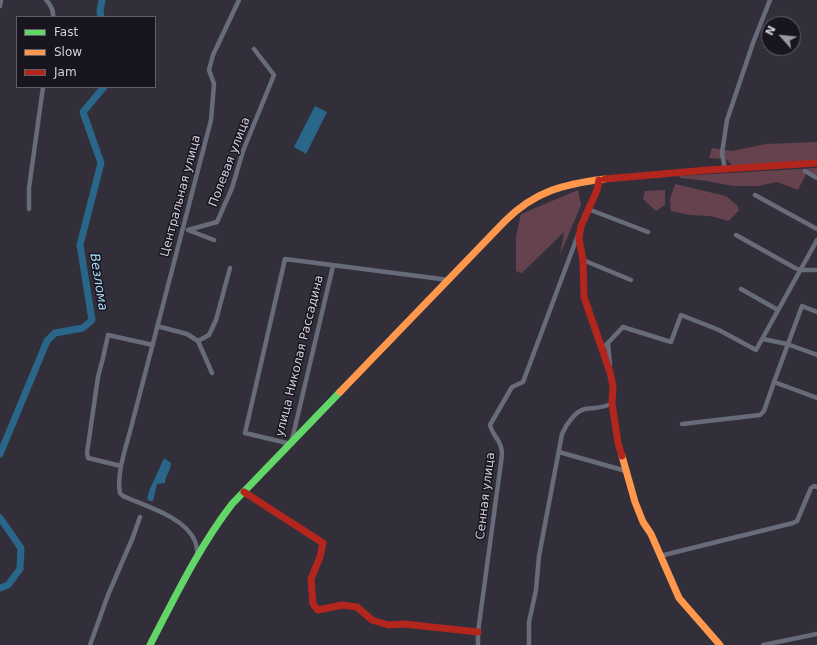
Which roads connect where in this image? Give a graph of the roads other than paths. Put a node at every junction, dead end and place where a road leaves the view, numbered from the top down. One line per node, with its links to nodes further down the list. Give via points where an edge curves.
1 (1, 0): 5 (street)
2 (46, 0): 6 (street)
3 (239, 0): 18 (street, Центральная улица, via 213,55 209,70 214,84 211,120)
4 (770, 0): 10 (street, via 727,120 722,154)
5 (0, 6)
6 (53, 16)
7 (254, 49): 19 (street, Полевая улица, via 274,75 217,222)
8 (43, 88): 15 (street, via 29,188)
9 (817, 163): 10 (street)
10 (725, 169): 13 (street)
11 (805, 171): 12 (street)
12 (817, 178)
13 (599, 180): 16 (street); 30 (street, via 553,190 526,202)
14 (755, 195): 17 (street)
15 (29, 209)
16 (588, 209): 20 (street); 21 (street)
17 (817, 229)
18 (182, 230): 19 (street); 35 (street, Центральная улица)
19 (188, 230): 23 (street)
20 (579, 232): 25 (street); 57 (street, Сенная улица, via 523,382 512,387 490,425 499,439 502,456)
21 (648, 232)
22 (736, 235): 28 (street)
23 (214, 240)
24 (817, 240): 28 (street)
25 (583, 260): 31 (street); 41 (street, via 584,297)
26 (333, 266): 26 (street, улица Николая Рассадина, via 285,259 245,433 291,444); 30 (street, улица Николая Рассадина)
27 (230, 268): 37 (street, via 216,320 209,335)
28 (800, 270): 29 (street); 33 (street)
29 (817, 270)
30 (449, 280): 53 (street)
31 (631, 280)
32 (741, 290): 33 (street)
33 (778, 310): 36 (street)
34 (817, 312): 39 (street, via 802,306)
35 (157, 326): 37 (street, via 187,334); 40 (street, Центральная улица)
36 (763, 339): 38 (street, via 756,350 719,330 681,315 671,342 623,327); 39 (street)
37 (198, 341): 44 (street)
38 (608, 343): 41 (street); 43 (street)
39 (788, 344): 42 (street); 45 (street)
40 (153, 345): 50 (street, Центральная улица); 50 (street, via 108,335 98,378 87,453 88,458)
41 (601, 346): 43 (street)
42 (817, 355)
43 (610, 372): 47 (street, via 613,386)
44 (212, 373)
45 (774, 382): 46 (street); 48 (street, via 760,415)
46 (817, 398)
47 (612, 402): 49 (street, via 605,407 578,412 564,430); 51 (street, via 617,438)
48 (682, 424)
49 (559, 452): 51 (street); 62 (street, via 539,556 536,590 529,622)
50 (122, 466): 55 (street, Центральная улица, via 119,484 121,495 164,514 184,527 195,540)
51 (626, 471): 56 (street, via 642,522 651,534)
52 (817, 487): 56 (street, via 811,488 797,521 793,523)
53 (244, 492): 55 (street, via 225,513); 57 (street, via 323,543 311,579 312,604 318,610 342,605 357,607 372,620 388,626 404,624)
54 (140, 516): 59 (street)
55 (198, 556): 60 (street)
56 (660, 556): 63 (street, via 681,601)
57 (478, 632): 61 (street, Сенная улица)
58 (817, 634): 64 (street)
59 (90, 645)
60 (150, 645)
61 (478, 645)
62 (529, 645)
63 (720, 645)
64 (763, 645)

